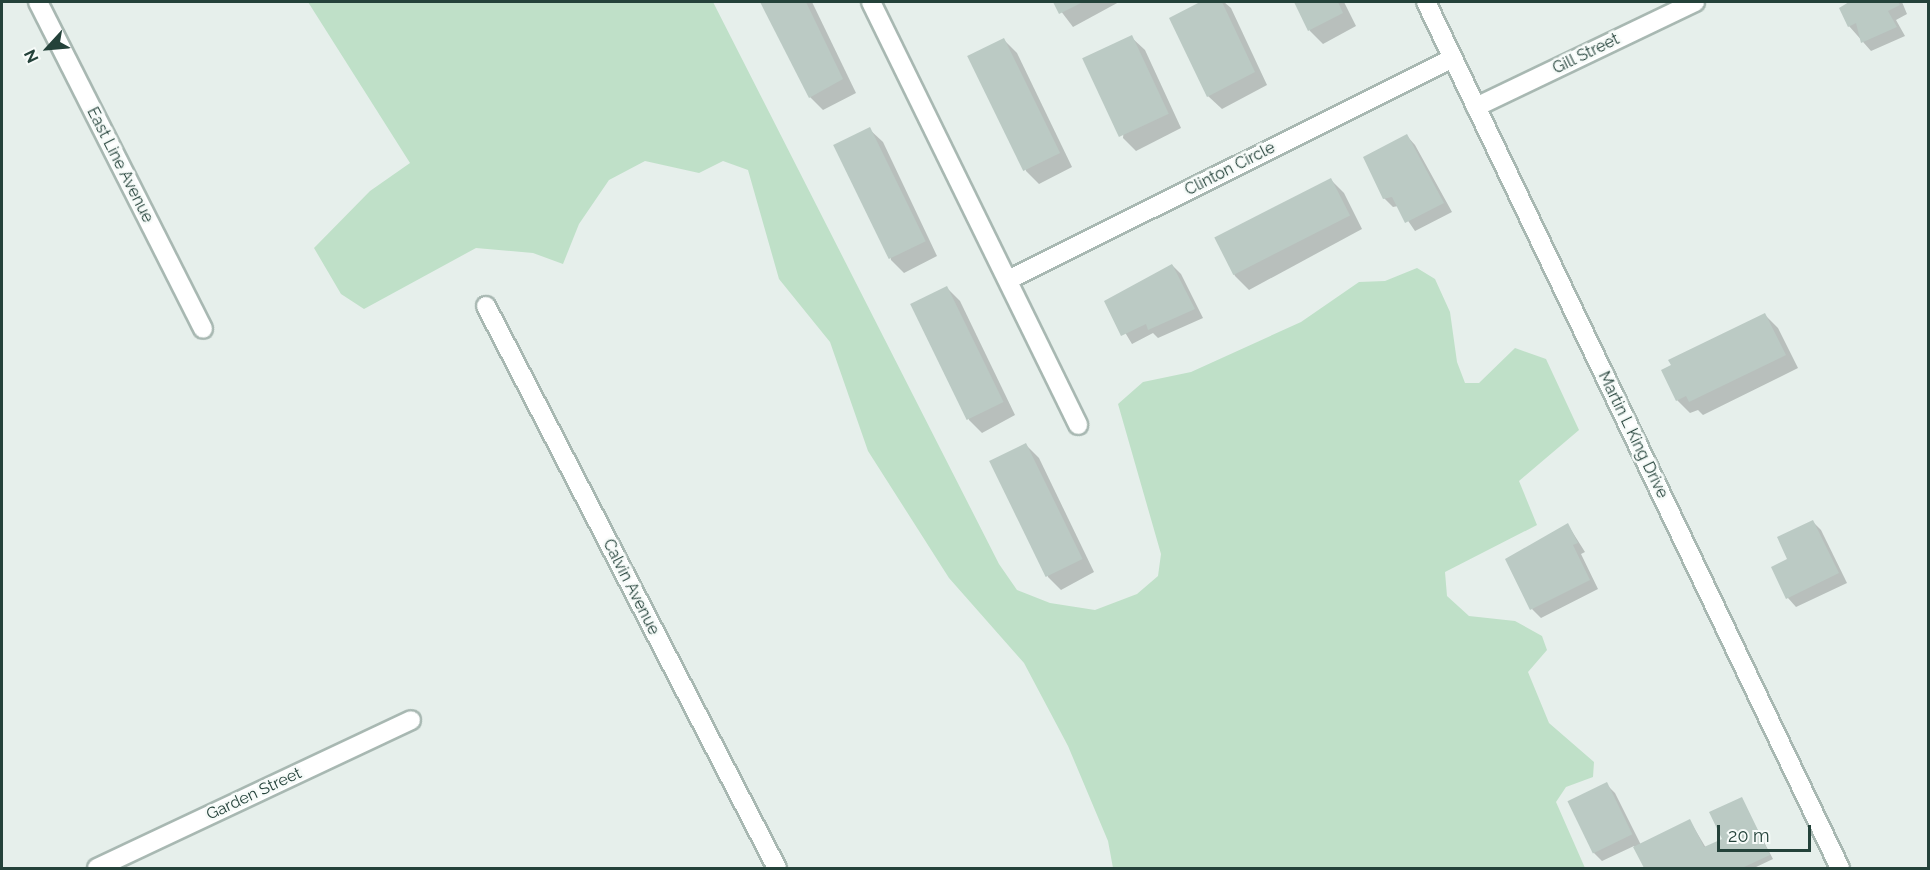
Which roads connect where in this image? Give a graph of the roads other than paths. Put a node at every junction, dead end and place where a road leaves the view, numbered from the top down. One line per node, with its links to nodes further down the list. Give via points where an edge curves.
1 (38, 2): 9 (street, East Line Avenue)
2 (871, 2): 7 (street)
3 (1426, 2): 5 (street, Martin L King Drive)
4 (1695, 2): 6 (street, Gill Street)
5 (1453, 58): 6 (street, Martin L King Drive); 7 (street, Clinton Circle)
6 (1476, 107): 14 (street, Martin L King Drive)
7 (1008, 280): 10 (street)
8 (486, 306): 13 (street, Calvin Avenue)
9 (202, 329)
10 (1078, 425)
11 (411, 720): 12 (street, Garden Street)
12 (97, 868)
13 (777, 868)
14 (1840, 868)

